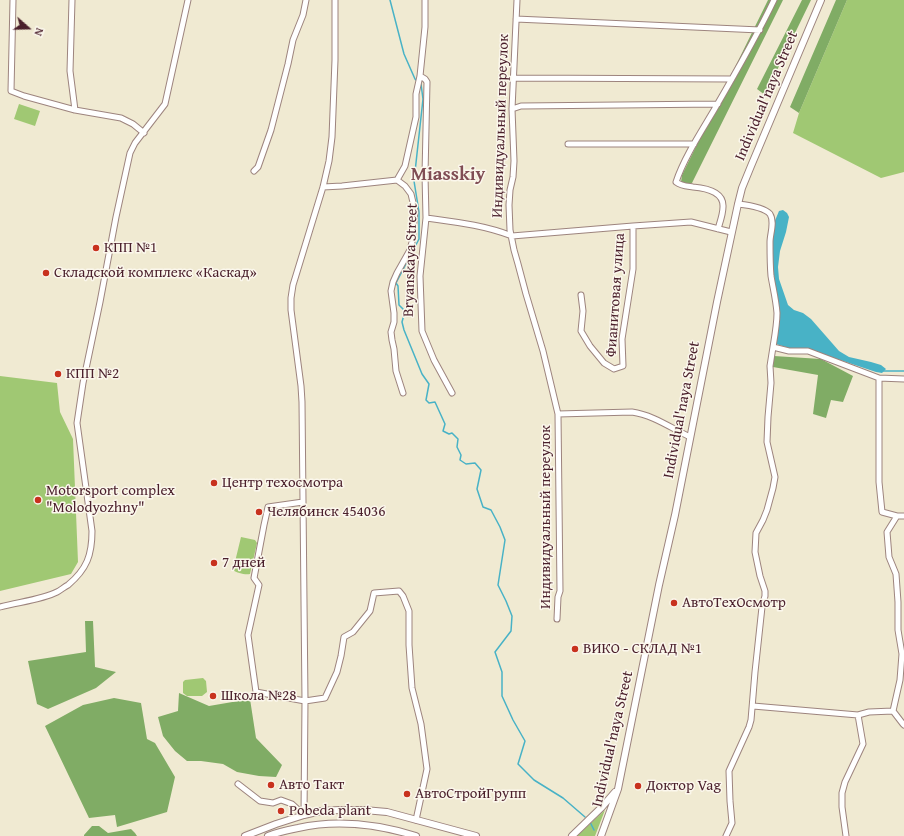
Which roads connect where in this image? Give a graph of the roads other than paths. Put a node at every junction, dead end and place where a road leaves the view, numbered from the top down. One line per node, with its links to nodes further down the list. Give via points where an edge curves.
1 (13, 0): 17 (street, via 11,91)
2 (72, 0): 17 (street, via 70,71)
3 (188, 0): 18 (street, via 165,104)
4 (306, 0): 21 (street, via 293,40 271,130 258,167)
5 (335, 0): 23 (street, via 332,137)
6 (425, 0): 12 (street, Bryanskaya Street)
7 (517, 0): 10 (street, Индивидуальный переулок)
8 (774, 0): 11 (street)
9 (822, 0): 24 (main road, Individual'naya Street, via 751,166)
10 (516, 19): 11 (street); 13 (street, Индивидуальный переулок)
11 (760, 30): 14 (street)
12 (420, 76): 22 (street, Bryanskaya Street, via 416,94 416,116 405,166); 25 (street, Bryanskaya Street, via 427,82)
13 (514, 78): 14 (street); 16 (street, Индивидуальный переулок)
14 (732, 79): 15 (street)
15 (718, 104): 16 (street, via 521,106); 20 (street)
16 (512, 109): 29 (street, Индивидуальный переулок, via 514,177 509,205)
17 (75, 110): 18 (street, via 121,118)
18 (144, 133): 41 (street, via 130,153 77,423 92,531 90,552 80,574 59,592)
19 (568, 144): 20 (street)
20 (694, 144): 27 (street, via 676,182 680,186 706,188 719,196 723,207)
21 (254, 171)
22 (397, 180): 23 (street); 34 (street, Bryanskaya Street, via 411,194 414,212 410,250 397,273 391,291 394,313 391,332 396,372)
23 (323, 187): 38 (street, via 291,298 302,402)
24 (738, 204): 28 (main road, Individual'naya Street); 31 (street, via 761,209 772,218 771,268 777,312)
25 (426, 218): 29 (street, via 461,222); 35 (street, Bryanskaya Street, via 420,276 422,332)
26 (633, 226): 27 (street, via 690,222); 29 (street); 30 (street, Фианитовая улица, via 633,269 622,339 623,366 614,369 604,363 581,332)
27 (718, 228): 28 (street)
28 (731, 232): 37 (main road, Individual'naya Street)
29 (512, 236): 36 (street, Индивидуальный переулок)
30 (581, 295)
31 (773, 347): 32 (street, via 789,351 808,351); 44 (street, via 767,442 775,477 767,510 756,533 755,552 765,596)
32 (879, 378): 33 (street); 39 (street, via 882,512)
33 (904, 380)
34 (403, 393)
35 (452, 393)
36 (558, 414): 37 (street, Индивидуальный переулок, via 639,413); 42 (street, Индивидуальный переулок, via 560,591)
37 (690, 437): 49 (main road, Individual'naya Street)
38 (303, 502): 43 (street); 43 (street, via 268,507 254,578 259,586 248,635 256,692)
39 (897, 516): 40 (street); 45 (street, via 887,532 889,557 896,574 898,630 902,654 900,680)
40 (904, 516)
41 (0, 607)
42 (557, 619)
43 (305, 701): 50 (street); 51 (street, via 325,698 337,672 344,637 354,632 370,611 374,592 399,591 409,610 412,688 428,769)
44 (753, 706): 46 (street); 58 (street, via 749,727 729,771 732,823)
45 (893, 712): 46 (street, via 869,712); 47 (street)
46 (858, 715): 59 (street, via 863,744 842,793)
47 (904, 725)
48 (238, 784): 50 (street, via 260,801 272,803 281,800 292,804)
49 (618, 790): 56 (main road); 57 (main road, Individual'naya Street)
50 (304, 815): 51 (main road, via 321,811 364,810 387,812); 52 (main road)
51 (416, 820): 55 (main road)
52 (245, 836)
53 (268, 836): 54 (main road, via 307,826 342,823 373,825)
54 (416, 836)
55 (476, 836)
56 (572, 836)
57 (601, 836)
58 (726, 836)
59 (846, 836)

